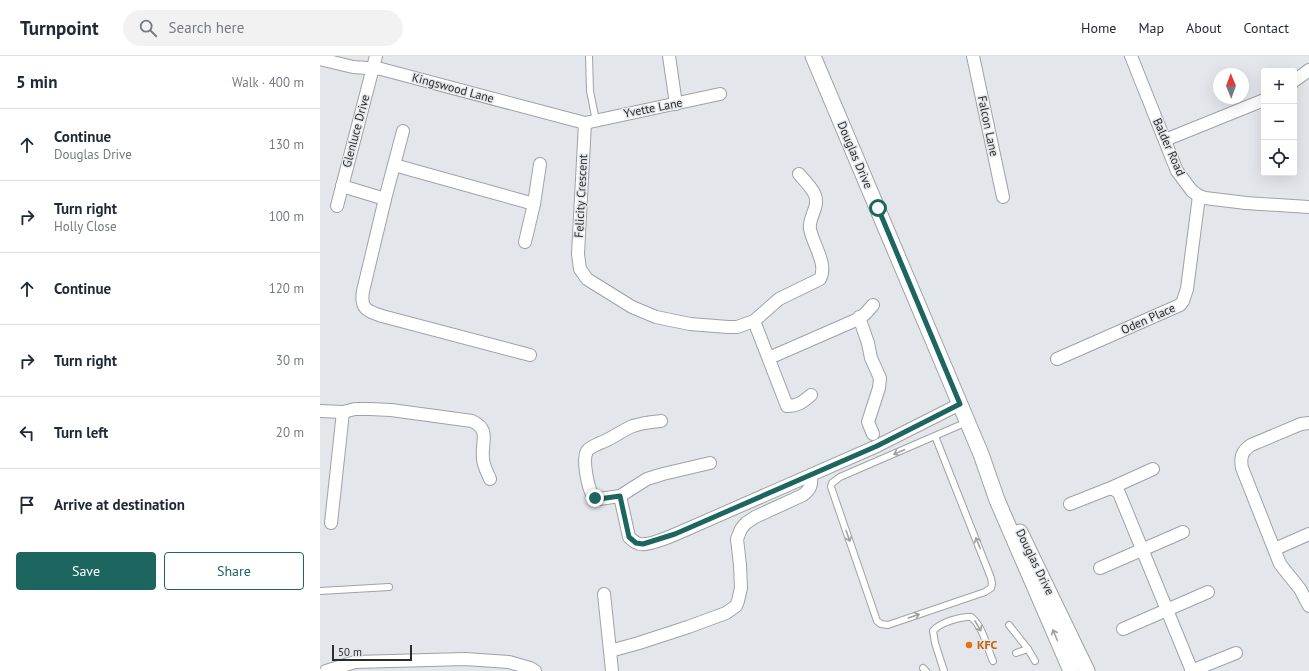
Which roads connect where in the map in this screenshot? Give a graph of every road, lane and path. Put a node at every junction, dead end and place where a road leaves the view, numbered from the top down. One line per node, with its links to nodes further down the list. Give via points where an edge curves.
1 (589, 56): 13 (lane, Felicity Crescent)
2 (669, 56): 12 (street)
3 (813, 56): 34 (street, Douglas Drive)
4 (973, 56): 21 (street, Falcon Lane)
5 (1131, 56): 15 (street, Balder Road)
6 (320, 58): 7 (street, Kingswood Lane, via 353,67)
7 (374, 62): 13 (street, Kingswood Lane); 19 (street, Glenluce Drive)
8 (1309, 70): 9 (street)
9 (1297, 79)
10 (720, 94): 12 (street, Yvette Lane)
11 (1261, 101): 15 (street)
12 (676, 104): 13 (street, Yvette Lane)
13 (590, 122): 29 (street, Felicity Crescent, via 578,236 580,269 588,279 632,307 656,317 690,324 728,327 737,327)
14 (403, 131): 17 (street)
15 (1165, 140): 20 (street, Balder Road, via 1177,171 1192,191)
16 (540, 164): 23 (street)
17 (394, 165): 22 (street); 23 (street)
18 (799, 174): 29 (street, via 814,194 816,201 810,228 823,274 820,279 779,298)
19 (342, 186): 22 (street); 24 (street, Glenluce Drive)
20 (1200, 196): 25 (street, via 1246,203); 32 (street, Oden Place, via 1183,302)
21 (1003, 197)
22 (385, 199): 30 (street, via 362,300 366,310)
23 (534, 204): 26 (street)
24 (337, 206)
25 (1309, 207)
26 (524, 242)
27 (873, 305): 28 (street)
28 (859, 318): 31 (street); 40 (street, via 880,378 868,422)
29 (754, 321): 31 (street)
30 (530, 355)
31 (769, 358): 33 (street, via 787,406 801,404)
32 (1057, 359)
33 (811, 395)
34 (960, 404): 38 (street, Douglas Drive); 45 (street, via 877,446)
35 (320, 411): 36 (street)
36 (343, 412): 46 (street, via 370,409 472,421 483,431 483,459); 50 (street)
37 (661, 421): 48 (street, via 629,428 587,451 586,473 592,496 599,499)
38 (967, 422): 41 (lane); 42 (street, Douglas Drive)
39 (1309, 423): 53 (street, via 1300,424 1251,445 1242,454 1242,468)
40 (873, 434)
41 (935, 436): 41 (lane, one-way to 41, via 840,477 834,480 832,485 877,621 881,624 888,625 985,592 992,586 992,578)
42 (981, 454): 75 (street, Douglas Drive, one-way to 42, via 997,500); 76 (street, Douglas Drive, via 1040,570)
43 (710, 463): 48 (street, via 647,479)
44 (1153, 469): 47 (street)
45 (811, 475): 48 (street, via 672,536 643,544 636,543 629,537); 65 (street, via 808,492 746,523 738,533 740,588 736,606 726,613 688,627)
46 (490, 479)
47 (1111, 488): 49 (street); 54 (street, via 1118,494)
48 (620, 496)
49 (1070, 504)
50 (331, 523)
51 (1183, 532): 54 (street)
52 (1309, 534): 53 (street)
53 (1275, 549): 60 (street, via 1282,567 1300,589)
54 (1142, 550): 55 (street); 61 (street)
55 (1100, 568)
56 (389, 587): 57 (lane)
57 (320, 591)
58 (1208, 592): 61 (street)
59 (604, 594): 65 (street)
60 (1309, 606)
61 (1166, 610): 63 (street); 77 (street)
62 (1009, 625): 64 (lane)
63 (1123, 629)
64 (1028, 649): 67 (lane); 69 (lane)
65 (610, 651): 73 (street)
66 (1236, 652): 77 (street)
67 (1016, 653)
68 (993, 661): 74 (lane, one-way to 68, via 934,643 933,632 938,626 961,617 971,617 975,620)
69 (1035, 661)
70 (443, 665): 71 (street, via 355,662); 72 (street, via 465,659 509,662)
71 (326, 671)
72 (536, 671)
73 (612, 671)
74 (944, 671)
75 (1071, 671)
76 (1087, 671)
77 (1192, 671)

